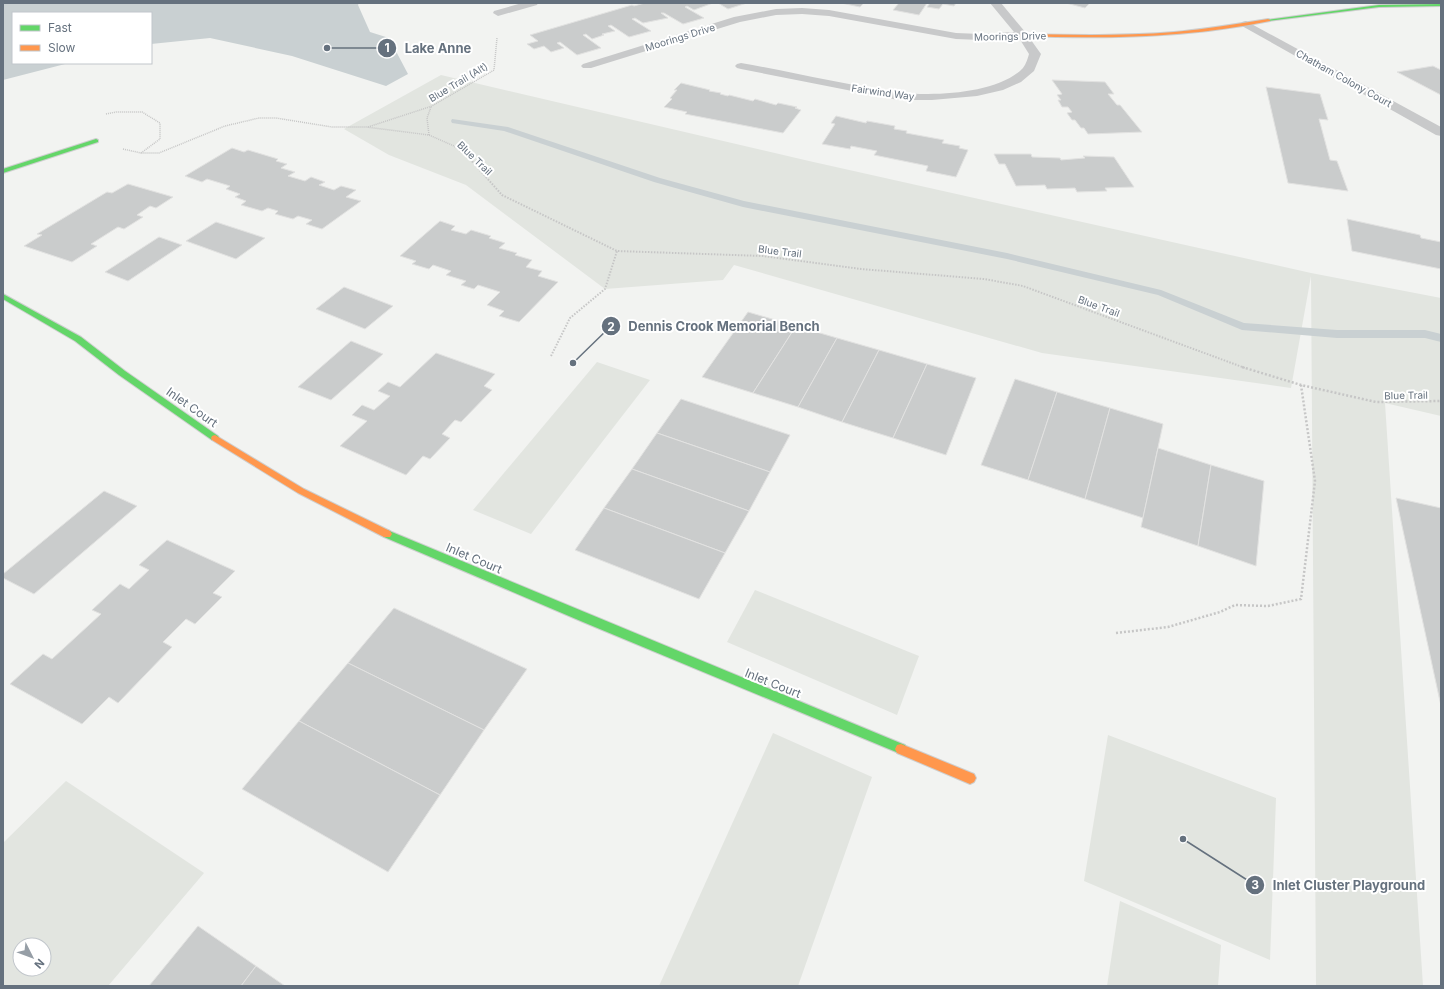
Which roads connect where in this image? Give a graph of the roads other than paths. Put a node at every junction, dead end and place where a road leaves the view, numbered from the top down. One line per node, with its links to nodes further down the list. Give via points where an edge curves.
1 (534, 3): 4 (lane)
2 (995, 3): 6 (lane, Fairwind Way)
3 (1441, 5): 5 (street, Moorings Drive, via 1362,7)
4 (498, 13)
5 (1246, 24): 6 (street, Moorings Drive, via 1136,35); 9 (lane, Chatham Colony Court)
6 (1022, 35): 7 (lane, Moorings Drive, via 956,36 829,13 776,12 744,18); 8 (lane, Fairwind Way, via 1035,54 1033,64 1023,75 995,88 949,96 893,96)
7 (586, 66)
8 (740, 66)
9 (1441, 132)
10 (96, 141): 11 (street)
11 (3, 171)
12 (3, 296): 13 (street, Inlet Court, via 85,345 211,435 328,506 508,586 681,659 872,735)
13 (970, 778)

